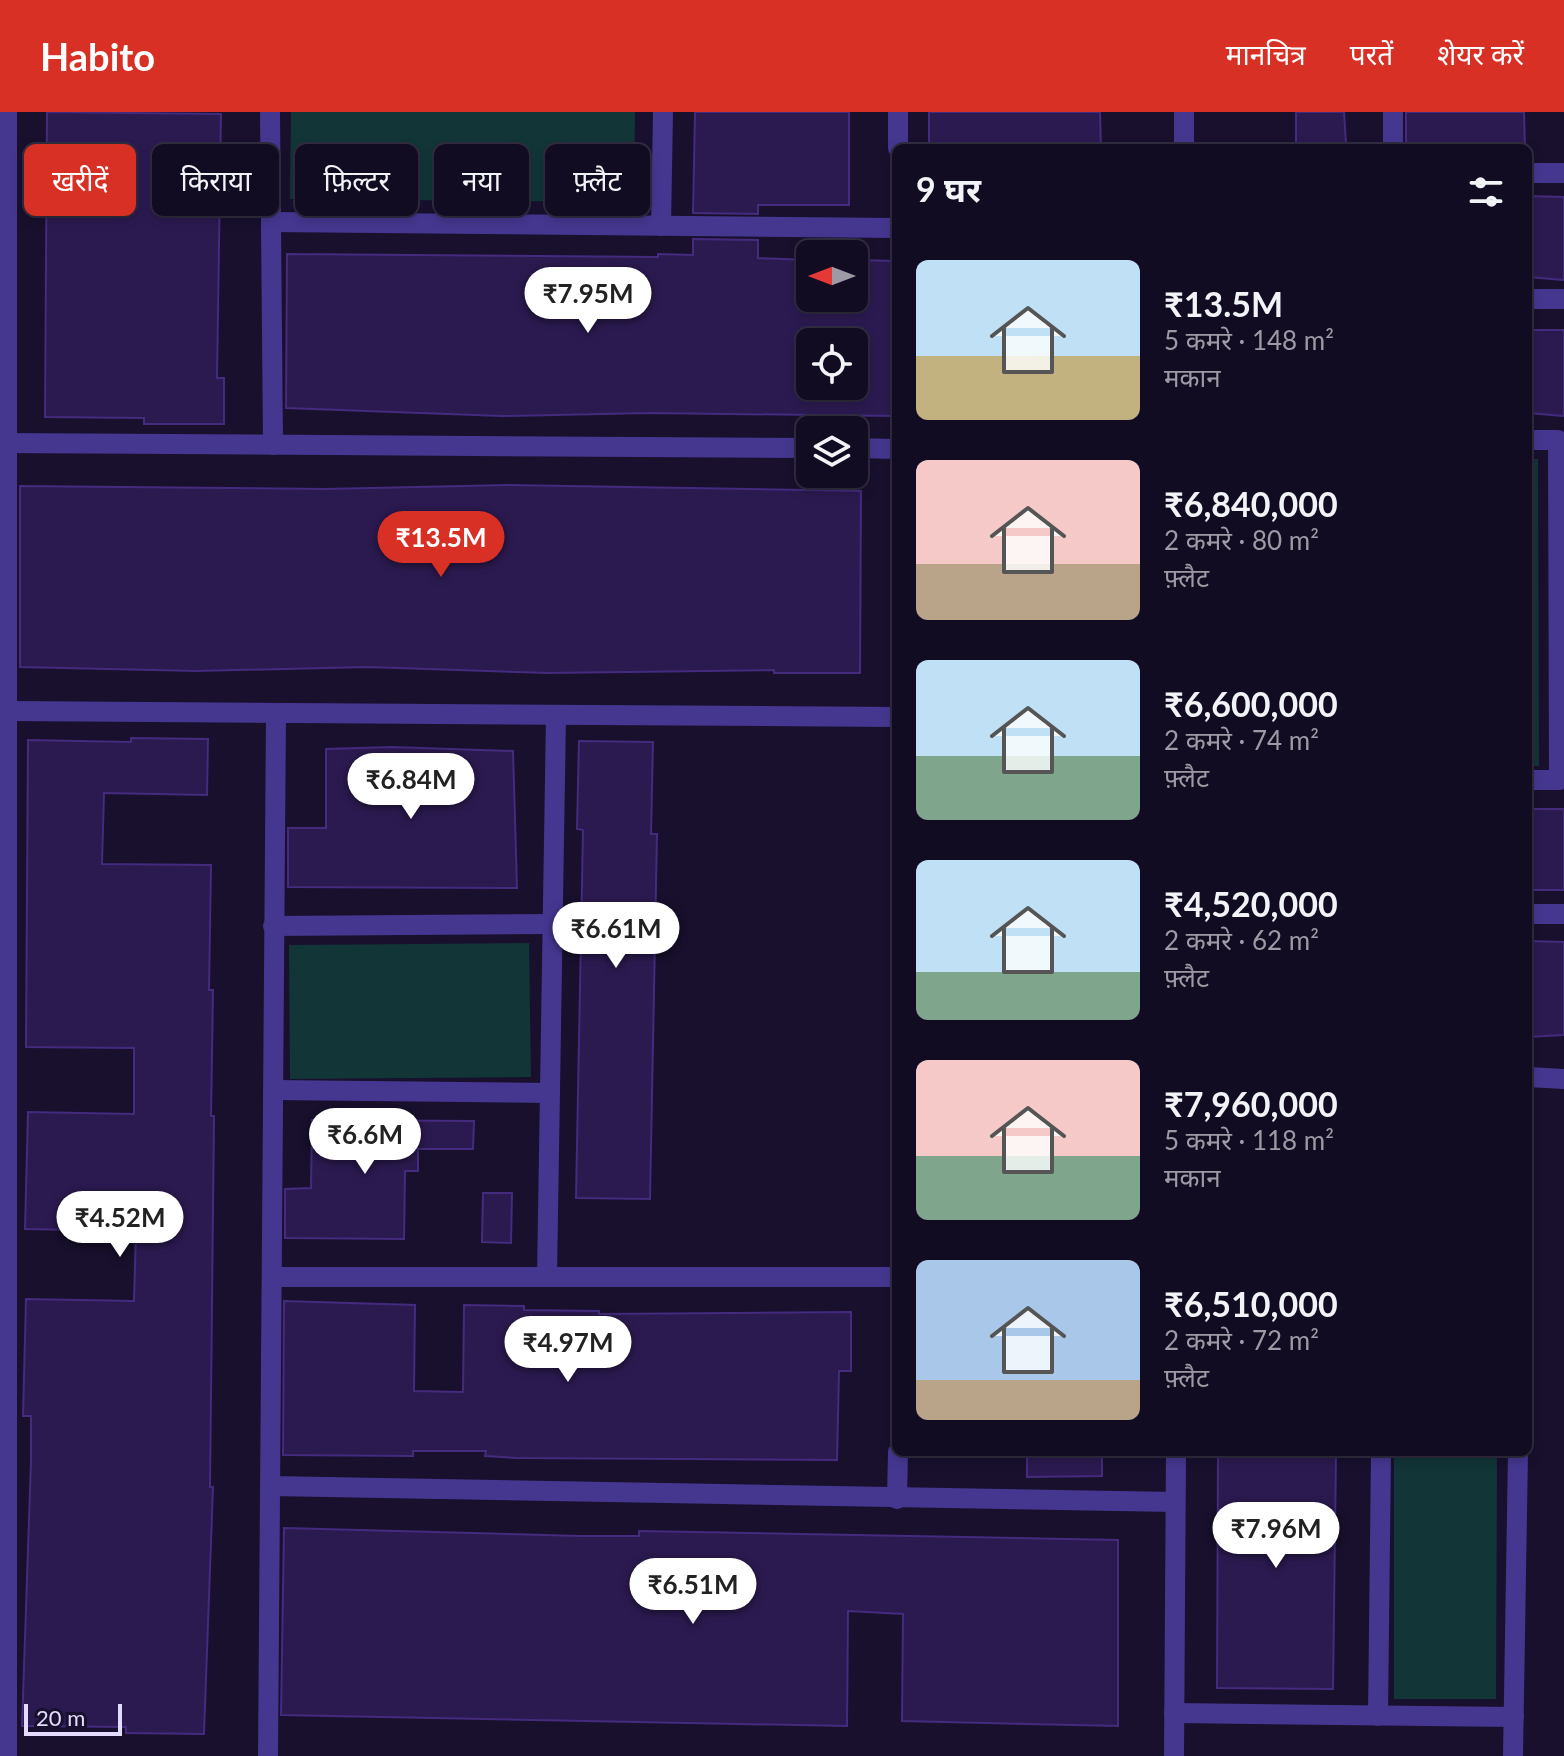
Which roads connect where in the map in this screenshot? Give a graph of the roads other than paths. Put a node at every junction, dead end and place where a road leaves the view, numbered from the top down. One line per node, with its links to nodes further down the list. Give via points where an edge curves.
1 (7, 112): 18 (street)
2 (270, 112): 12 (street)
3 (663, 112): 13 (street)
4 (898, 112): 7 (street)
5 (1184, 112): 8 (street)
6 (1393, 112): 9 (street)
7 (898, 144)
8 (1184, 144)
9 (1393, 144)
10 (1532, 173): 11 (street)
11 (1564, 173)
12 (271, 222): 13 (street); 19 (street)
13 (661, 226): 14 (street)
14 (892, 228)
15 (1532, 299): 16 (street)
16 (1564, 299)
17 (1532, 440): 27 (street, via 1558,440 1559,780)
18 (3, 443): 19 (street); 23 (street)
19 (273, 445): 20 (street)
20 (796, 448)
21 (868, 448): 22 (street)
22 (892, 449)
23 (7, 711): 24 (street); 49 (street)
24 (276, 713): 25 (street); 31 (street)
25 (556, 715): 26 (street); 30 (street)
26 (892, 717)
27 (1532, 780)
28 (1532, 914): 29 (street)
29 (1564, 914)
30 (553, 924): 31 (street); 35 (street)
31 (273, 926): 34 (street)
32 (1532, 1077): 33 (street)
33 (1564, 1079)
34 (273, 1090): 35 (street); 36 (street)
35 (550, 1093): 37 (street)
36 (272, 1277): 37 (street); 43 (street)
37 (547, 1277): 38 (street)
38 (892, 1277)
39 (898, 1456): 44 (street)
40 (1176, 1456): 45 (street)
41 (1381, 1456): 47 (street)
42 (1518, 1456): 48 (street)
43 (270, 1486): 44 (street); 50 (street)
44 (897, 1499): 45 (street)
45 (1175, 1502): 46 (street)
46 (1174, 1713): 47 (street); 51 (street)
47 (1378, 1716): 48 (street)
48 (1514, 1717): 52 (street)
49 (7, 1756)
50 (268, 1756)
51 (1174, 1756)
52 (1513, 1756)

